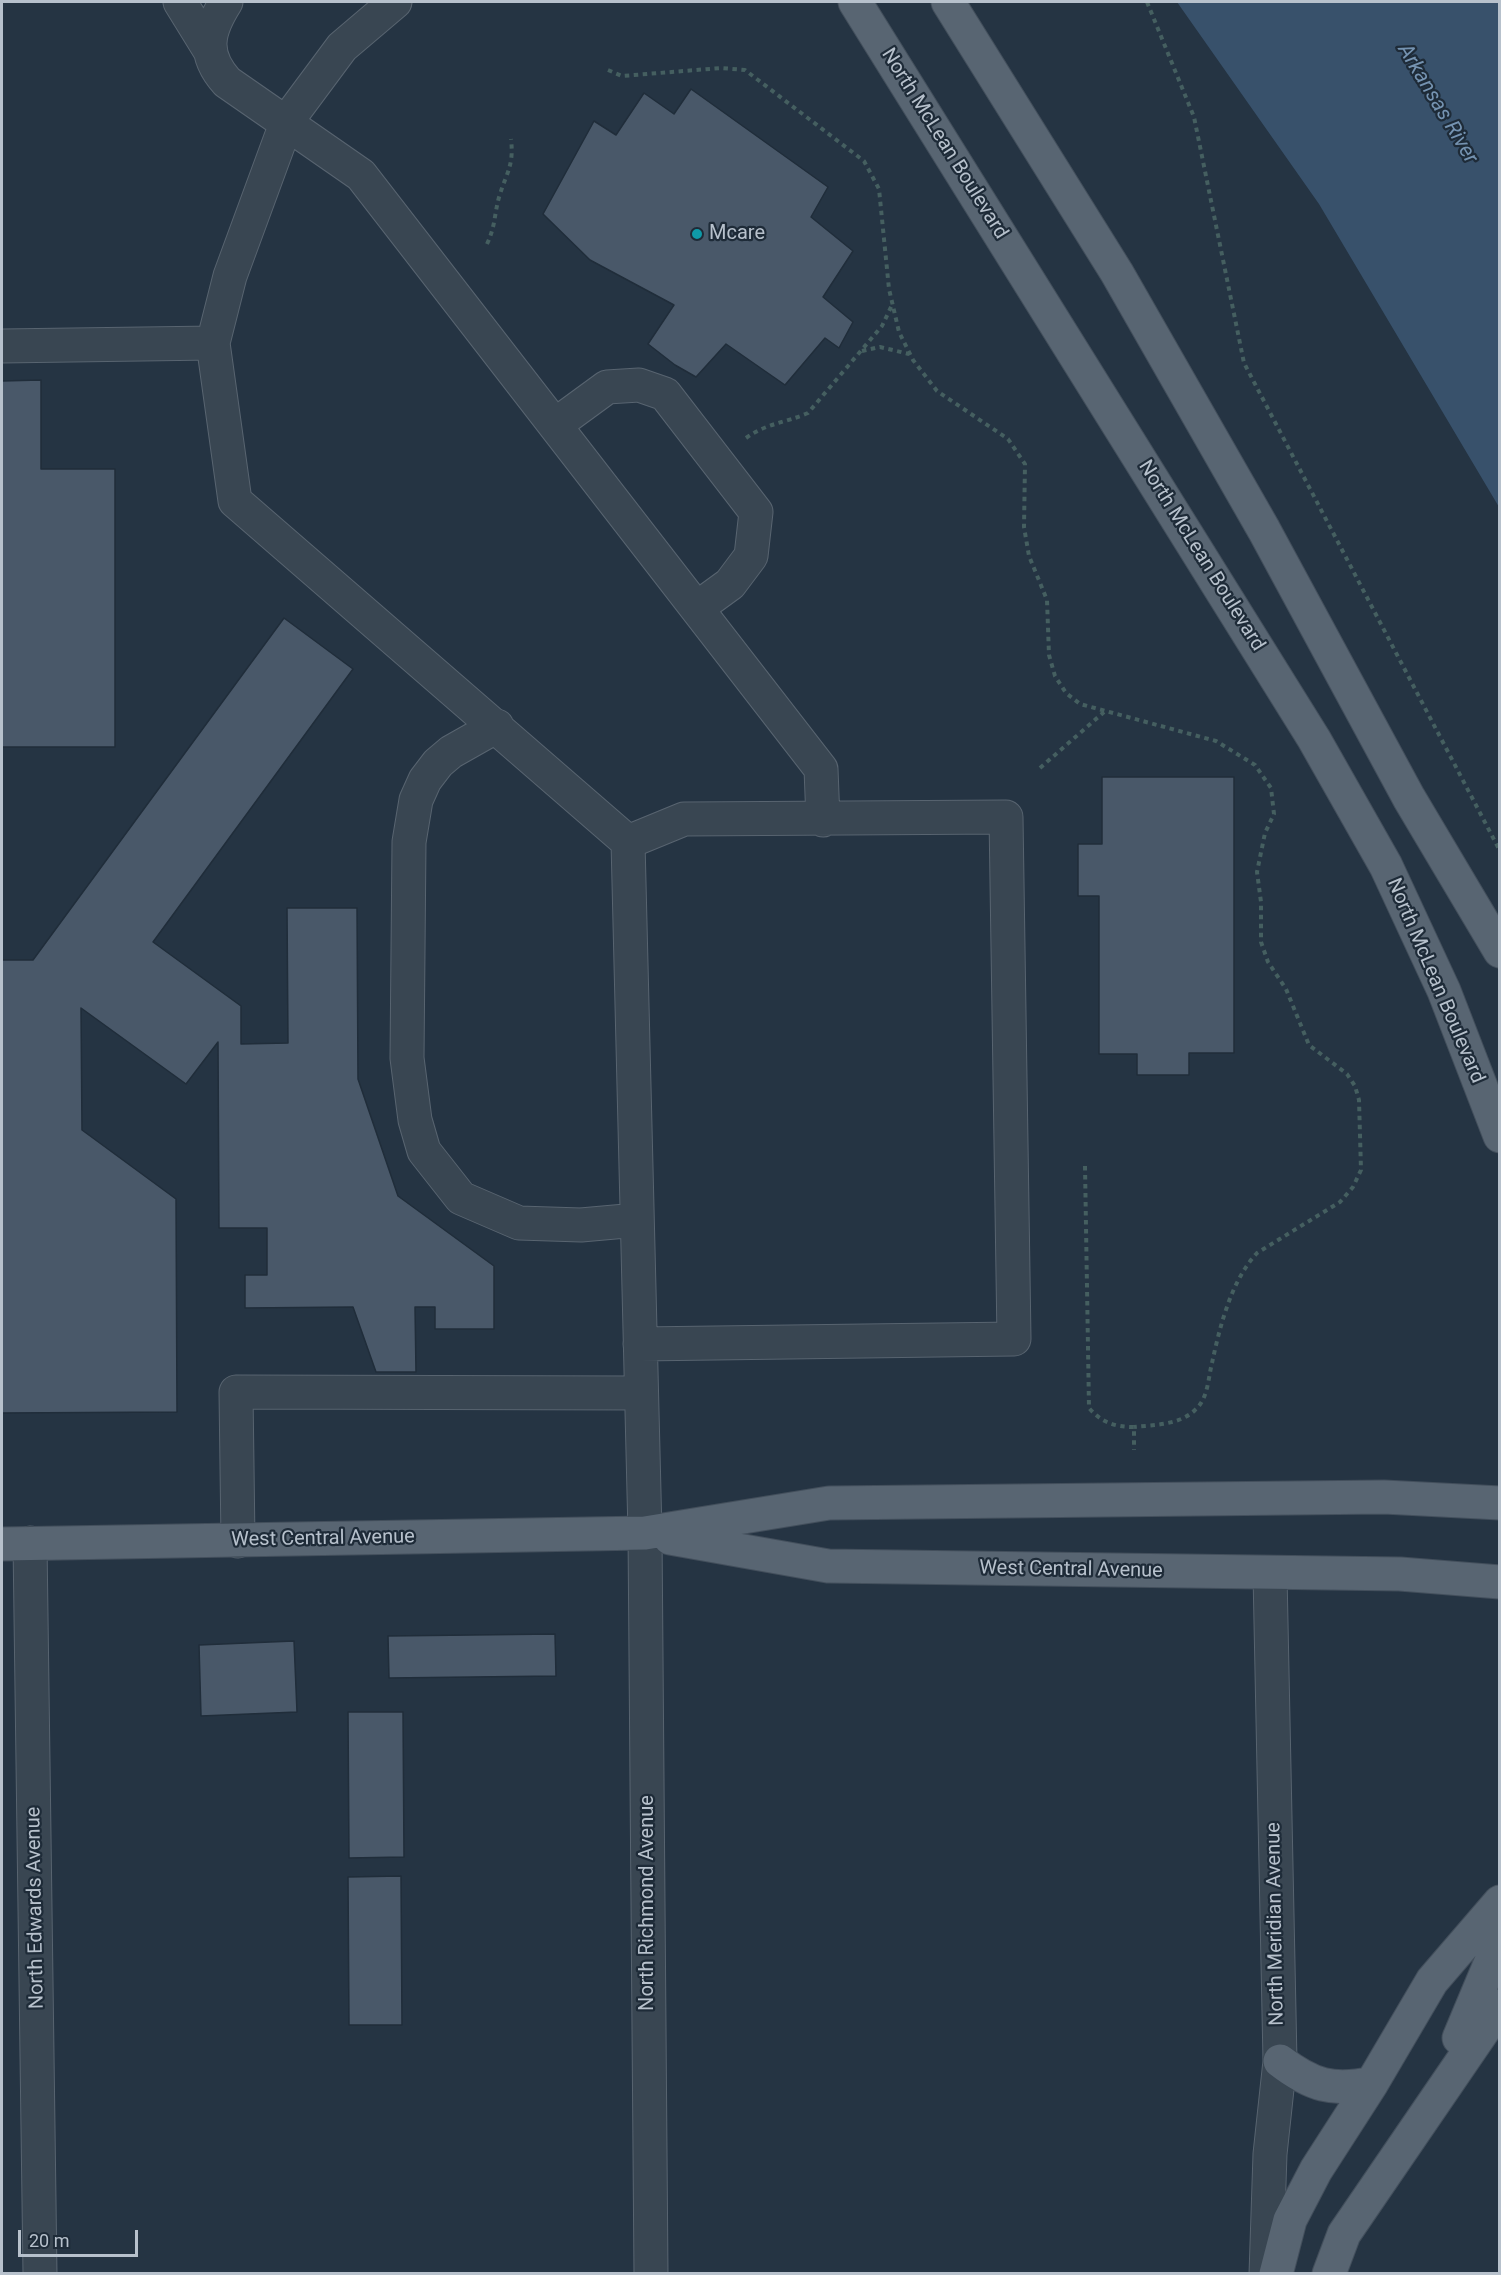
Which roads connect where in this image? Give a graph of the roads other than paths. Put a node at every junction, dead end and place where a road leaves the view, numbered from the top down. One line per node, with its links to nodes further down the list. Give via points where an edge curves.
1 (180, 2): 6 (street)
2 (226, 2): 6 (street, via 216,18)
3 (394, 2): 7 (street, via 342,47)
4 (855, 2): 16 (main road, North McLean Boulevard, via 1314,739 1386,866 1439,981)
5 (948, 2): 15 (main road, via 1117,273 1264,530 1409,798)
6 (209, 49): 7 (street, via 214,68 227,82)
7 (287, 121): 8 (street, via 230,276); 10 (street, via 361,175)
8 (213, 343): 9 (street); 12 (street, via 235,501)
9 (2, 346)
10 (555, 425): 11 (street); 11 (street, via 607,387 639,386 665,394 756,512 751,556 730,584)
11 (697, 608): 13 (street, via 821,768)
12 (497, 726): 14 (street); 17 (street, via 438,763 416,800 409,842 407,1058 415,1120 424,1151 461,1198 519,1223 581,1225)
13 (823, 820): 14 (street, via 684,819); 18 (street, via 1006,817 1014,1339)
14 (628, 842): 17 (street, North Richmond Avenue)
15 (1500, 951)
16 (1500, 1136)
17 (637, 1220): 18 (street, North Richmond Avenue)
18 (640, 1344): 19 (street, North Richmond Avenue)
19 (642, 1393): 21 (street, North Richmond Avenue); 22 (street, via 236,1392)
20 (1500, 1503): 21 (main road, West Central Avenue, via 1384,1497 829,1503)
21 (645, 1533): 22 (main road, West Central Avenue); 24 (main road, West Central Avenue, via 828,1566); 33 (street, North Richmond Avenue)
22 (238, 1541): 23 (main road, West Central Avenue)
23 (16, 1544): 32 (street, North Edwards Avenue)
24 (1270, 1574): 25 (main road, West Central Avenue, via 1400,1574); 29 (street, North Meridian Avenue)
25 (1500, 1582)
26 (1500, 1902): 30 (main road, via 1432,1981)
27 (1500, 1940): 31 (main road)
28 (1500, 2006): 31 (main road)
29 (1280, 2061): 30 (main road, via 1315,2083 1353,2087); 34 (street, North Meridian Avenue, via 1270,2154)
30 (1372, 2083): 35 (main road, via 1316,2170 1290,2220)
31 (1430, 2106): 36 (main road, via 1344,2234)
32 (40, 2274)
33 (651, 2274)
34 (1266, 2274)
35 (1276, 2274)
36 (1329, 2274)

